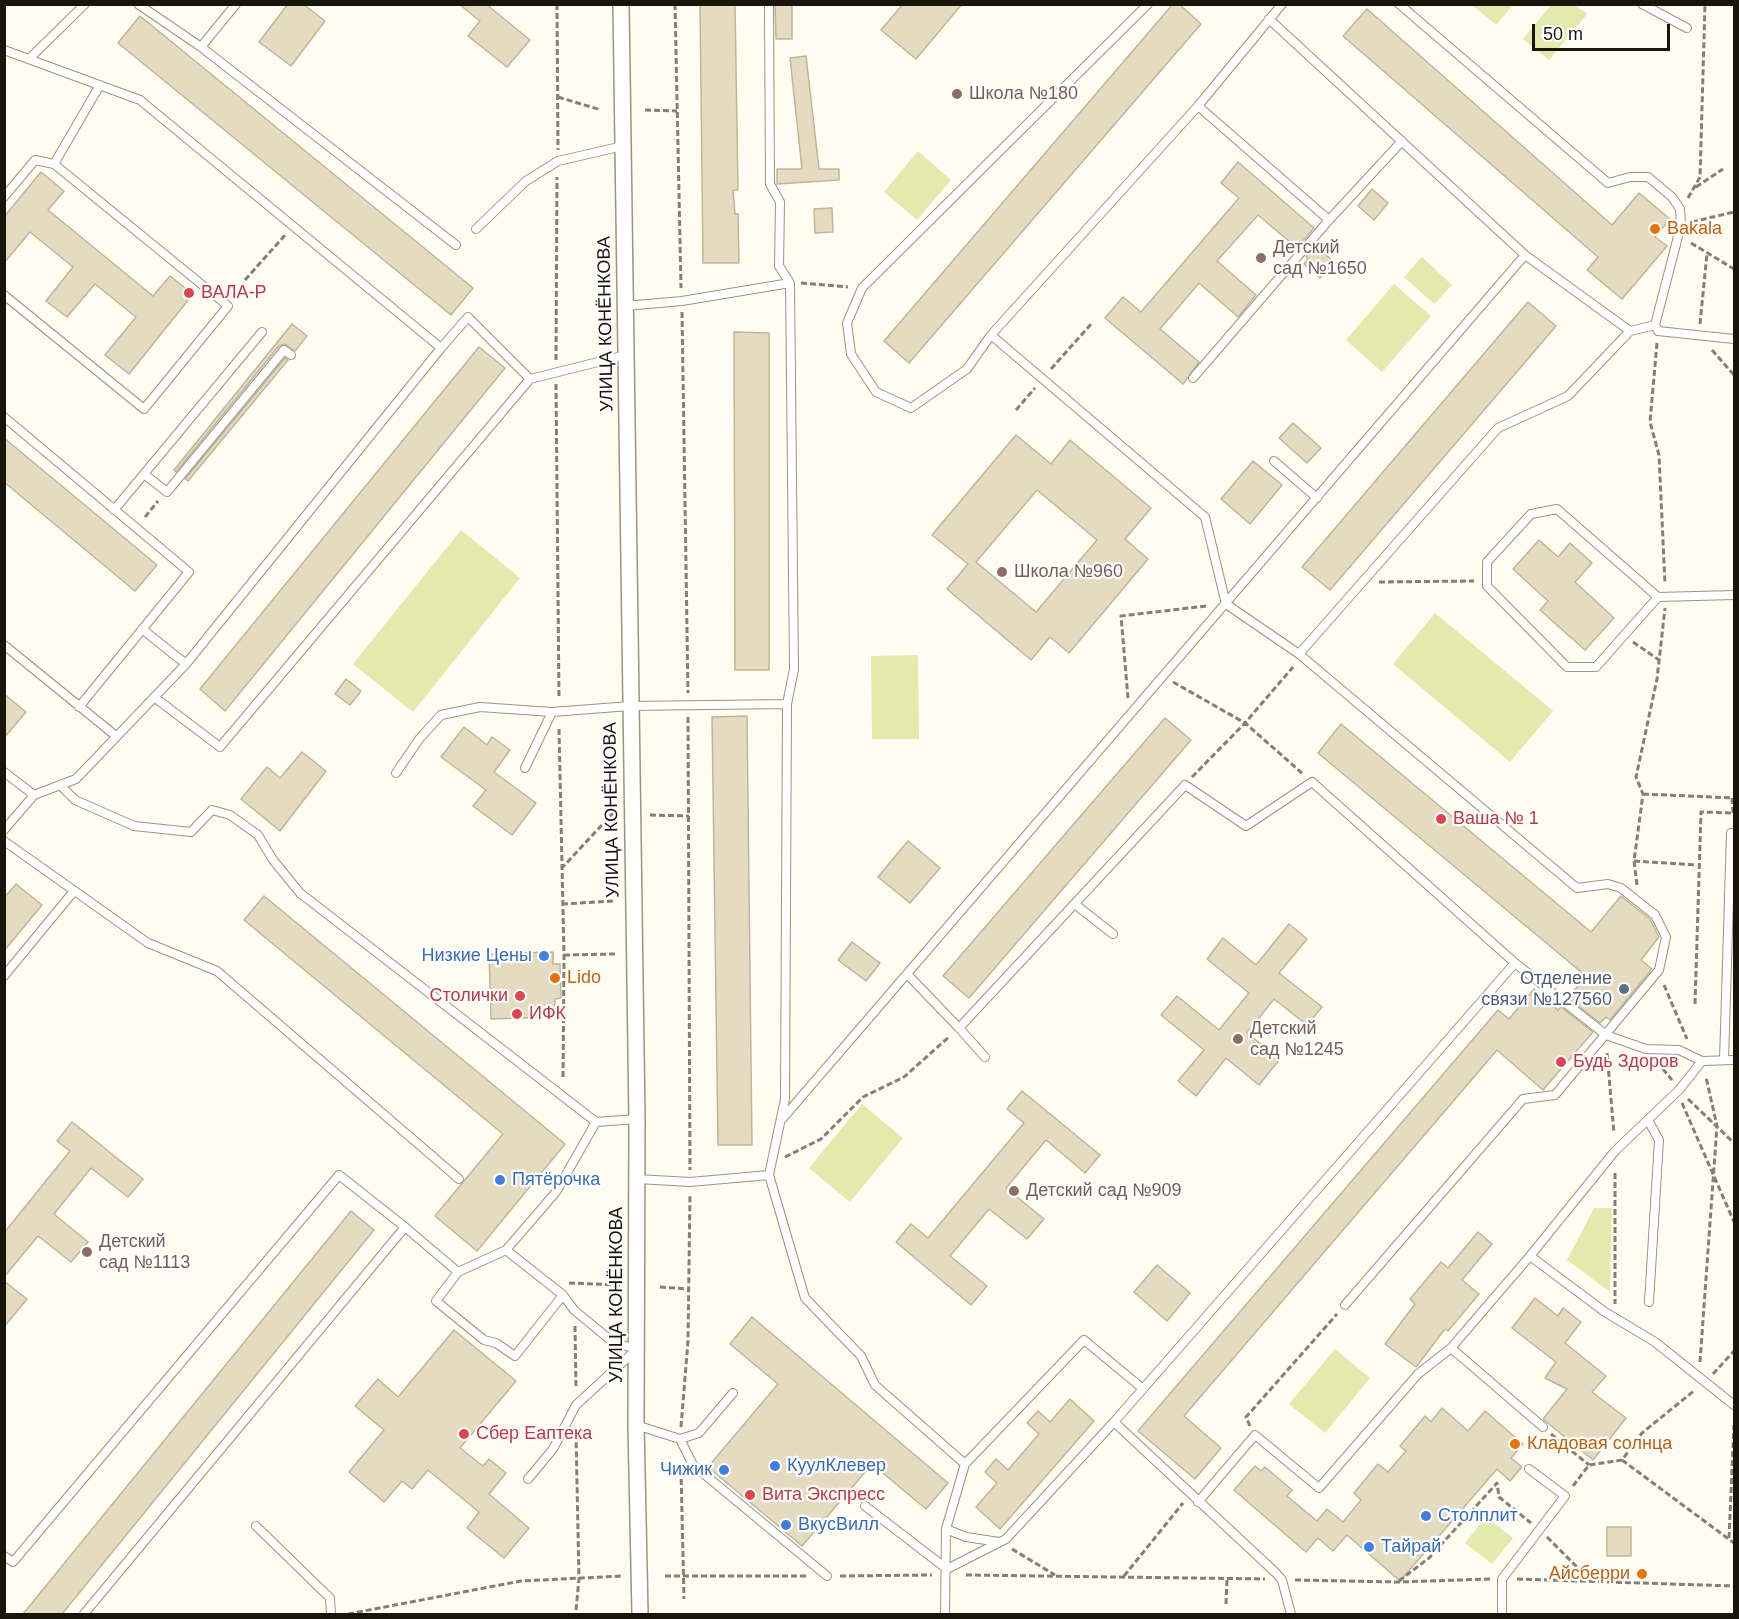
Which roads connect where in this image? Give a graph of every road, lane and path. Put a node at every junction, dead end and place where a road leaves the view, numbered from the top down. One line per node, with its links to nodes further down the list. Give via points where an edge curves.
1 (85, 4): 17 (lane)
2 (138, 4): 15 (lane)
3 (236, 4): 15 (lane)
4 (557, 4): 19 (path)
5 (621, 4): 25 (street, УЛИЦА КОНЁНКОВА)
6 (675, 4): 23 (path)
7 (768, 4): 43 (lane, via 771,184 780,202 779,266)
8 (1148, 4): 44 (lane)
9 (1282, 4): 13 (lane)
10 (1399, 4): 31 (lane, via 1608,183 1648,177)
11 (1642, 4): 14 (lane)
12 (1705, 4): 29 (path, via 1700,177)
13 (1269, 19): 20 (lane); 24 (lane)
14 (1687, 28)
15 (201, 47): 38 (lane)
16 (4, 50): 17 (lane)
17 (30, 58): 18 (lane)
18 (100, 85): 27 (lane); 35 (lane, via 140,100)
19 (558, 97): 21 (path); 26 (path)
20 (1198, 106): 33 (lane); 52 (lane)
21 (601, 111)
22 (645, 111): 23 (path)
23 (677, 111): 46 (path)
24 (1402, 141): 33 (lane); 40 (lane)
25 (623, 146): 26 (lane); 47 (street, УЛИЦА КОНЁНКОВА)
26 (558, 161): 36 (lane, via 526,181); 58 (path)
27 (54, 164): 30 (lane, via 35,160); 45 (lane, via 228,306 144,409)
28 (1724, 169): 29 (path)
29 (1695, 188): 31 (path)
30 (4, 197)
31 (1680, 209): 34 (lane)
32 (1734, 212): 34 (path)
33 (1329, 220): 60 (lane)
34 (1681, 225): 37 (lane)
35 (293, 226): 42 (path); 55 (lane)
36 (476, 229)
37 (1679, 236): 39 (path); 49 (lane)
38 (456, 245)
39 (1707, 253): 41 (path); 53 (path)
40 (1525, 255): 50 (lane); 68 (lane)
41 (1734, 268)
42 (245, 280)
43 (790, 283): 44 (path); 46 (lane); 84 (lane, via 794,669)
44 (862, 288): 52 (lane, via 847,322 851,354 876,392 911,408 967,369)
45 (4, 295)
46 (682, 301): 47 (lane); 85 (path)
47 (625, 306): 57 (street, УЛИЦА КОНЁНКОВА)
48 (1092, 323): 62 (path)
49 (1655, 325): 50 (lane); 53 (lane, via 1658,331)
50 (1630, 331): 72 (lane, via 1568,396 1498,428)
51 (261, 332): 66 (lane)
52 (991, 335): 62 (lane)
53 (1699, 335): 54 (lane); 59 (path)
54 (1734, 339)
55 (441, 348): 61 (lane, via 468,317); 81 (lane)
56 (291, 355): 66 (lane, via 284,350 166,492)
57 (626, 355): 58 (lane); 86 (street, УЛИЦА КОНЁНКОВА)
58 (556, 371): 61 (lane); 88 (path)
59 (1734, 375)
60 (1193, 378)
61 (530, 379): 83 (lane, via 220,747)
62 (1043, 379): 63 (path); 75 (lane, via 1205,517)
63 (1016, 410)
64 (4, 417): 69 (lane)
65 (1274, 461): 68 (lane)
66 (144, 474): 67 (lane)
67 (136, 483): 69 (lane); 70 (path, via 158,501)
68 (1317, 498): 75 (lane)
69 (114, 510): 70 (lane)
70 (136, 528): 76 (lane, via 189,572)
71 (1487, 581): 72 (path); 74 (lane, via 1487,562 1531,514 1557,509); 77 (lane, via 1487,586 1567,667 1596,667)
72 (1362, 582): 79 (lane)
73 (1734, 595): 74 (lane)
74 (1658, 597): 77 (lane)
75 (1226, 604): 79 (lane); 82 (lane); 89 (path, via 1121,616)
76 (142, 629): 81 (lane); 87 (lane)
77 (1623, 636): 80 (path)
78 (4, 645): 87 (lane)
79 (1299, 654): 90 (path, via 1292,668); 119 (lane, via 1577,888 1608,884 1621,888 1654,915 1666,937)
80 (1659, 660)
81 (186, 664): 83 (lane)
82 (1164, 676): 89 (lane); 90 (path)
83 (154, 697): 91 (lane)
84 (787, 704): 85 (lane); 132 (lane)
85 (688, 705): 86 (lane); 104 (path)
86 (630, 706): 88 (lane); 131 (street, УЛИЦА КОНЁНКОВА)
87 (79, 707): 91 (lane)
88 (556, 712): 92 (lane); 94 (lane, via 480,706 441,716); 110 (path)
89 (1129, 717): 120 (lane)
90 (1245, 723): 95 (path); 97 (path)
91 (116, 736): 96 (lane, via 76,779)
92 (525, 768)
93 (4, 772): 99 (lane)
94 (396, 773)
95 (1312, 782): 97 (lane, via 1246,826); 118 (lane)
96 (60, 785): 99 (lane); 130 (lane, via 75,800 134,825 191,832 212,810 230,815 258,835 300,893)
97 (1185, 785): 114 (lane)
98 (1643, 794): 100 (path)
99 (34, 795): 105 (lane)
100 (1733, 798): 102 (path)
101 (613, 813): 110 (path)
102 (1734, 813): 109 (path, via 1701,812)
103 (650, 815): 104 (path)
104 (688, 816): 141 (path)
105 (4, 830)
106 (1731, 832): 126 (lane)
107 (4, 841): 111 (lane)
108 (1634, 861): 109 (path)
109 (1697, 865): 122 (path)
110 (560, 869): 113 (path)
111 (74, 891): 121 (lane); 139 (lane, via 148,943 217,971)
112 (614, 901): 113 (path)
113 (562, 904): 117 (path)
114 (1076, 905): 115 (lane); 123 (lane)
115 (1113, 934)
116 (615, 954): 117 (path)
117 (564, 955): 130 (path)
118 (1515, 963): 124 (lane); 161 (lane)
119 (1659, 970): 124 (lane); 128 (path, via 1690,1046)
120 (908, 975): 123 (lane); 132 (lane)
121 (4, 976)
122 (1695, 1004)
123 (959, 1028): 125 (lane); 136 (path, via 904,1077 863,1097 821,1139)
124 (1605, 1035): 128 (lane, via 1646,1049 1679,1050); 135 (path); 153 (lane, via 1555,1095 1523,1099)
125 (985, 1057)
126 (1724, 1060): 127 (lane); 128 (lane)
127 (1734, 1060)
128 (1702, 1061): 129 (lane); 138 (path, via 1717,1126)
129 (1679, 1090): 133 (lane); 138 (path, via 1679,1098)
130 (562, 1096): 134 (lane)
131 (637, 1119): 134 (lane); 140 (street, УЛИЦА КОНЁНКОВА)
132 (782, 1119): 137 (lane)
133 (1648, 1120): 135 (lane); 152 (lane, via 1659,1140)
134 (596, 1122): 144 (lane, via 556,1192)
135 (1615, 1151): 145 (lane); 155 (path)
136 (783, 1158)
137 (769, 1175): 141 (lane); 172 (lane, via 805,1298 861,1356 875,1385)
138 (1714, 1176): 142 (path); 159 (path)
139 (459, 1179)
140 (637, 1179): 141 (lane); 157 (street, УЛИЦА КОНЁНКОВА)
141 (690, 1182): 150 (path)
142 (1734, 1222)
143 (405, 1227): 146 (lane); 186 (lane, via 339,1175 13,1562); 202 (lane)
144 (506, 1250): 146 (lane); 151 (lane)
145 (1530, 1256): 155 (lane); 156 (lane)
146 (458, 1272): 151 (lane, via 436,1301 484,1340 515,1356)
147 (569, 1283): 148 (path)
148 (622, 1285)
149 (660, 1287): 150 (path)
150 (688, 1289): 170 (path)
151 (563, 1295): 154 (lane)
152 (1649, 1302)
153 (1346, 1305): 169 (path, via 1246,1417)
154 (574, 1310): 157 (lane, via 614,1343); 163 (path)
155 (1615, 1318): 159 (lane, via 1655,1342)
156 (1451, 1348): 168 (lane); 169 (lane, via 1418,1374 1319,1488)
157 (637, 1349): 163 (lane); 166 (street, УЛИЦА КОНЁНКОВА)
158 (1734, 1351): 160 (path)
159 (1698, 1376): 160 (lane); 171 (path, via 1697,1388 1642,1433)
160 (1706, 1381): 164 (lane)
161 (1142, 1388): 165 (lane); 172 (lane, via 1084,1340)
162 (733, 1393): 170 (lane, via 699,1433)
163 (576, 1405): 175 (lane, via 553,1449); 192 (path)
164 (1734, 1405)
165 (1114, 1422): 176 (lane); 184 (lane)
166 (636, 1425): 170 (lane); 205 (street, УЛИЦА КОНЁНКОВА)
167 (1734, 1425): 183 (path)
168 (1543, 1427): 173 (path)
169 (1255, 1435): 178 (lane)
170 (680, 1439): 189 (lane, via 693,1465); 199 (path)
171 (1622, 1460): 173 (path); 183 (path)
172 (965, 1464): 181 (lane)
173 (1589, 1465): 177 (path)
174 (1529, 1469): 177 (lane)
175 (528, 1479)
176 (1190, 1495): 178 (lane); 191 (path)
177 (1565, 1496): 182 (lane)
178 (1198, 1502): 195 (lane)
179 (865, 1506): 187 (lane)
180 (256, 1526): 203 (lane, via 330,1598)
181 (946, 1529): 184 (lane, via 966,1537); 187 (lane)
182 (1539, 1529): 194 (lane); 196 (path, via 1499,1497 1497,1483 1429,1558); 197 (path)
183 (1729, 1538): 185 (path)
184 (1004, 1540): 187 (lane); 190 (path)
185 (1734, 1543)
186 (4, 1556)
187 (946, 1572): 190 (path); 206 (lane)
188 (623, 1576): 192 (path)
189 (827, 1576)
190 (1057, 1576): 191 (path)
191 (1124, 1576): 193 (path)
192 (579, 1578): 201 (path); 204 (path, via 521,1581)
193 (1227, 1578): 195 (path); 200 (path)
194 (1502, 1579): 196 (path); 197 (path); 208 (lane)
195 (1282, 1580): 196 (path); 207 (lane)
196 (1398, 1582)
197 (1597, 1582): 198 (path)
198 (1734, 1586)
199 (684, 1599)
200 (1226, 1604)
201 (576, 1610)
202 (84, 1614)
203 (331, 1614)
204 (348, 1614)
205 (640, 1614)
206 (945, 1614)
207 (1291, 1614)
208 (1502, 1614)

